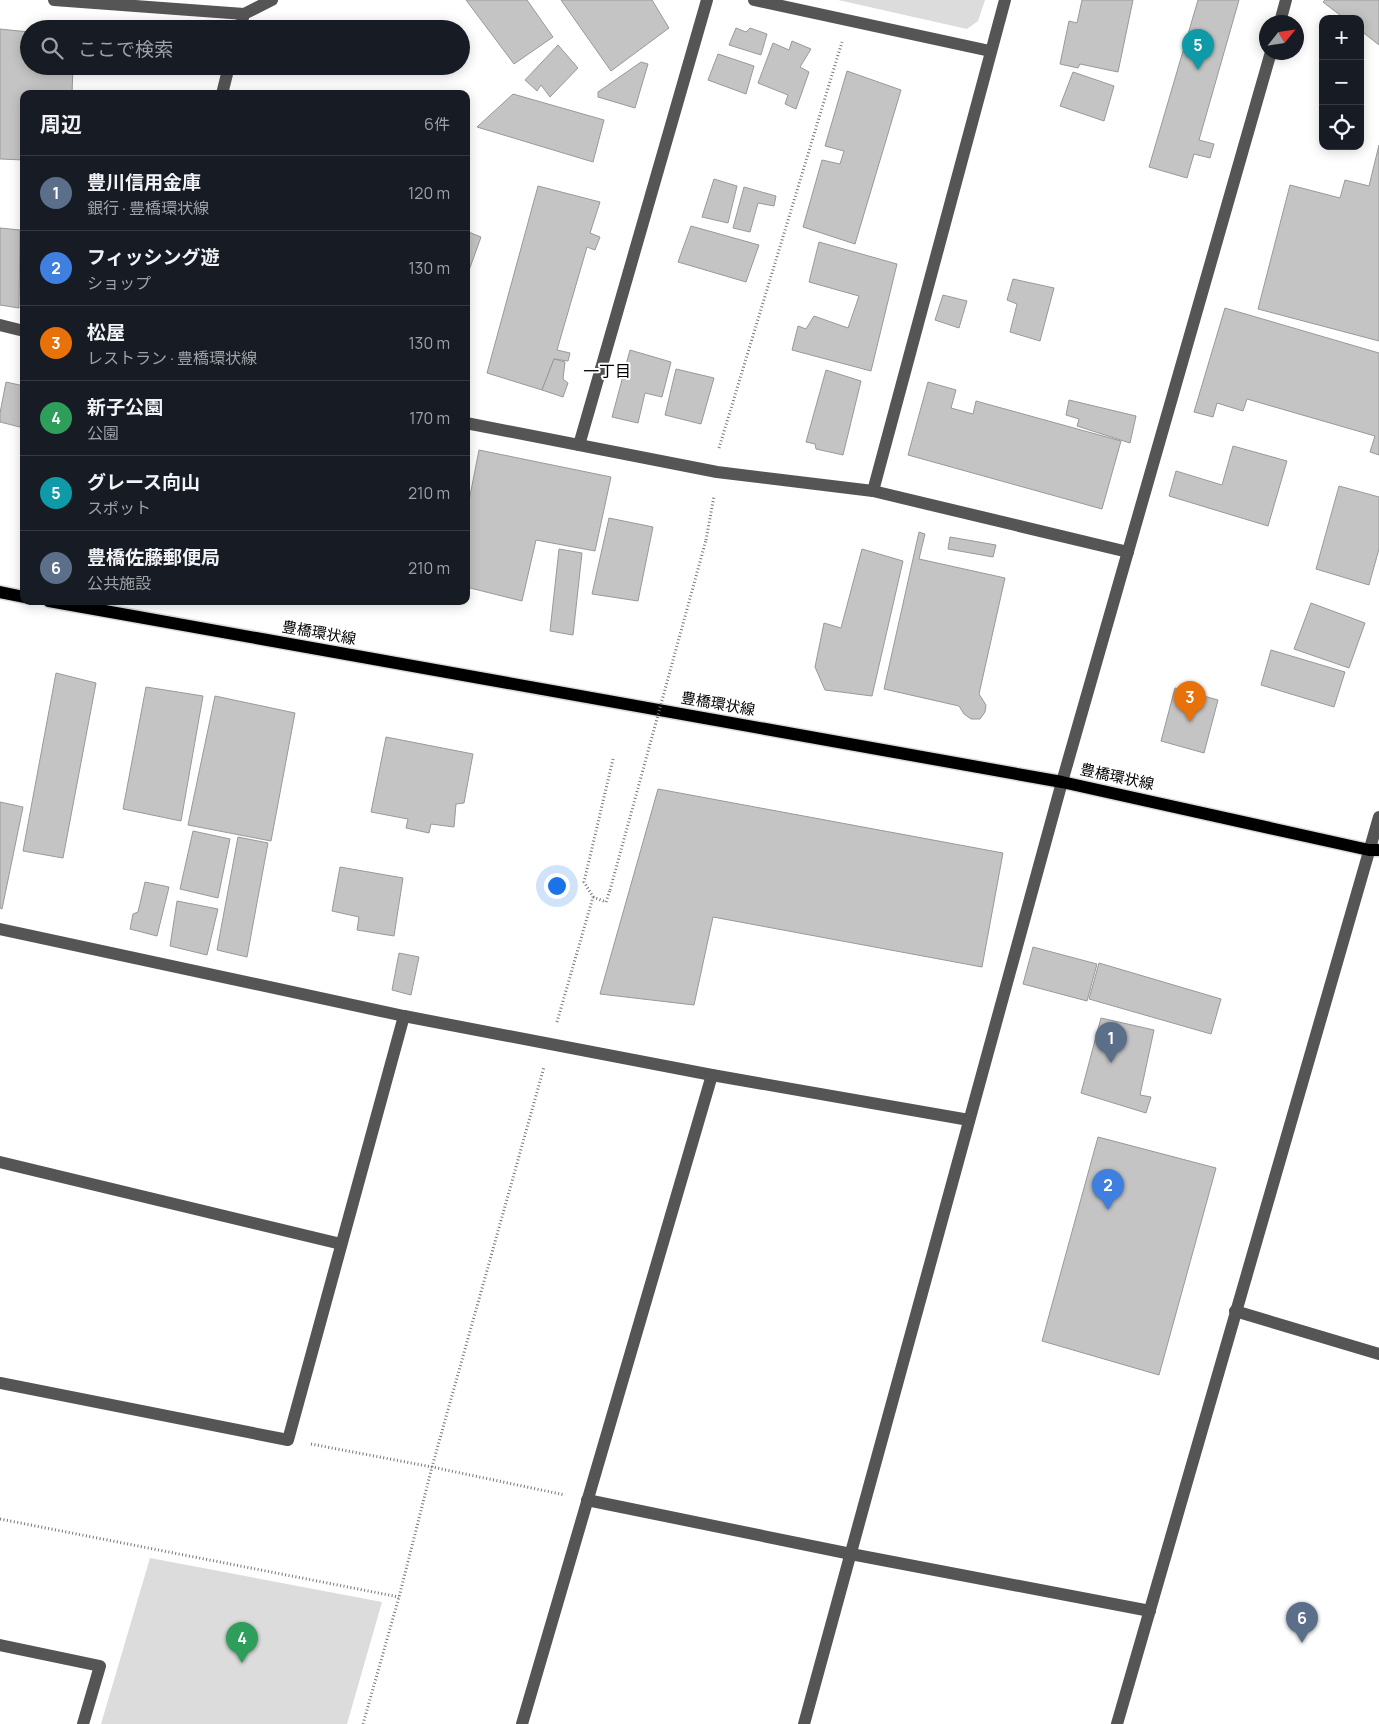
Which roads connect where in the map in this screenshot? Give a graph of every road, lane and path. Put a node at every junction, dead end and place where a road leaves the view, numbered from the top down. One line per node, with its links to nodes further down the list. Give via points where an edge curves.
1 (54, 0): 7 (street)
2 (272, 0): 7 (street)
3 (707, 0): 18 (street)
4 (754, 0): 10 (street)
5 (1005, 0): 11 (street)
6 (1286, 0): 8 (street)
7 (244, 14): 9 (street)
8 (1282, 15)
9 (242, 20)
10 (848, 21): 11 (street); 19 (path, via 718,452)
11 (990, 51): 20 (street)
12 (1269, 60): 21 (street)
13 (227, 75): 14 (street)
14 (223, 90)
15 (0, 326): 16 (street)
16 (20, 330)
17 (470, 423): 18 (street)
18 (579, 445): 19 (street)
19 (717, 472): 20 (street); 29 (path, bridge, via 706,540 610,890 606,902)
20 (873, 491): 21 (street)
21 (1128, 552): 26 (street)
22 (0, 592): 23 (main road)
23 (20, 596)
24 (71, 605): 26 (main road, 豊橋環状線)
25 (613, 759): 29 (path, via 584,882)
26 (1062, 782): 28 (main road, 豊橋環状線); 34 (street)
27 (1379, 817): 28 (street)
28 (1374, 850): 37 (street)
29 (593, 897): 32 (path)
30 (0, 929): 31 (street)
31 (404, 1016): 32 (street); 36 (street)
32 (551, 1044): 33 (street); 41 (path)
33 (712, 1075): 34 (street); 42 (street)
34 (969, 1120): 44 (street)
35 (0, 1162): 36 (street)
36 (342, 1244): 40 (street)
37 (1235, 1311): 38 (street); 46 (street)
38 (1379, 1354)
39 (0, 1383): 40 (street)
40 (288, 1440): 41 (path)
41 (432, 1467): 42 (path); 45 (path)
42 (587, 1500): 44 (street); 50 (street)
43 (0, 1519): 45 (path)
44 (851, 1554): 46 (street); 51 (street)
45 (399, 1597): 49 (path)
46 (1150, 1611): 52 (street)
47 (0, 1644): 48 (street, via 100,1666)
48 (83, 1724)
49 (363, 1724)
50 (522, 1724)
51 (804, 1724)
52 (1117, 1724)

